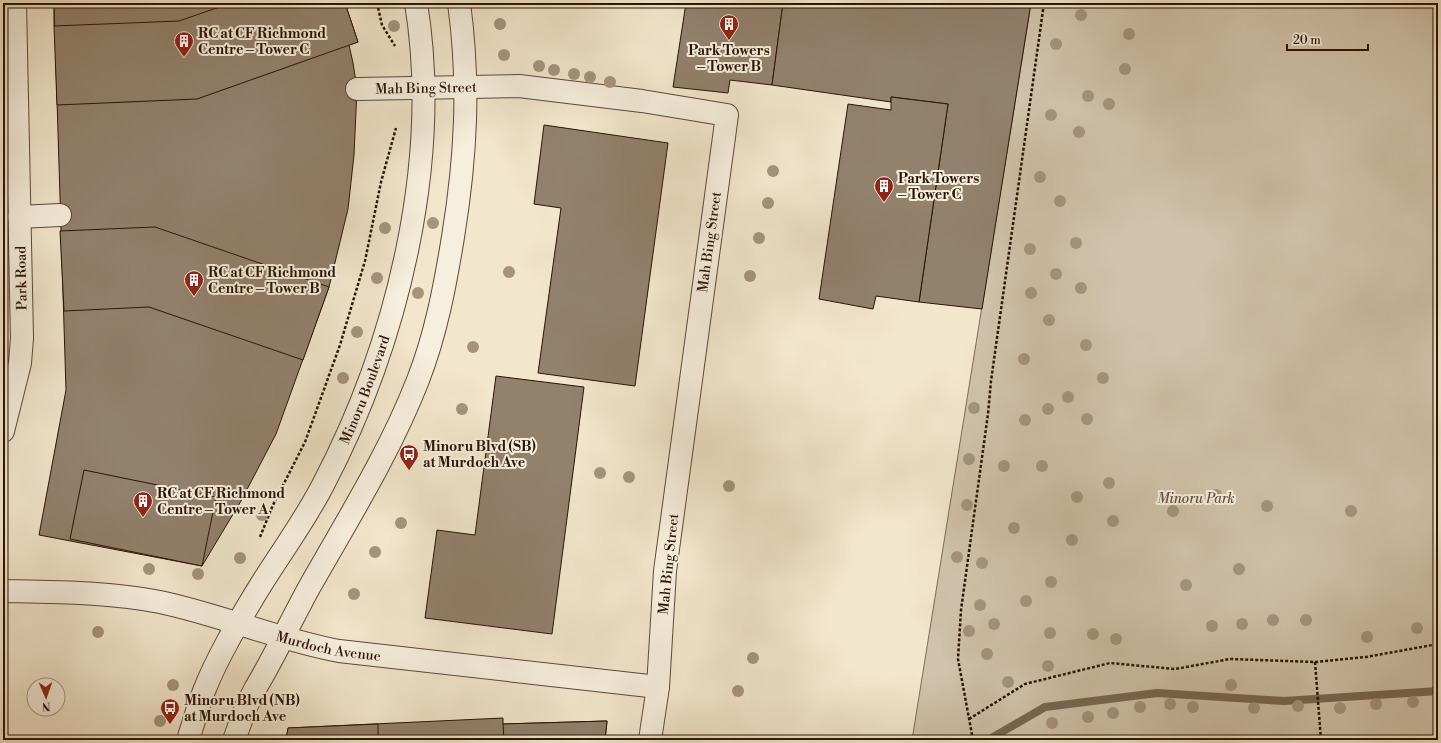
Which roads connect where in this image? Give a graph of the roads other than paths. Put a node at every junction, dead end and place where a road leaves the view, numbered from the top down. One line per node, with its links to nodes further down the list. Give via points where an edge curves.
1 (15, 3): 8 (street, Park Road)
2 (416, 3): 5 (street, Minoru Boulevard, via 423,51)
3 (459, 3): 4 (street)
4 (466, 87): 5 (street, Mah Bing Street); 12 (street, via 462,181 447,278 418,380 396,431); 13 (street, Mah Bing Street, via 520,86 642,101 727,115 665,571)
5 (424, 88): 6 (street, Mah Bing Street); 11 (street, Minoru Boulevard, via 419,171 407,248 384,340 361,406 323,487)
6 (357, 89)
7 (60, 215): 8 (street)
8 (19, 217): 9 (street, Park Road, via 22,338 20,363)
9 (3, 431)
10 (3, 590): 11 (street, Murdoch Avenue, via 131,597)
11 (239, 623): 12 (street, Murdoch Avenue); 14 (street, Minoru Boulevard, via 205,690)
12 (284, 636): 13 (street, Murdoch Avenue, via 339,651); 15 (street, via 246,707)
13 (658, 687): 16 (street, Mah Bing Street)
14 (188, 740)
15 (234, 740)
16 (650, 740)

